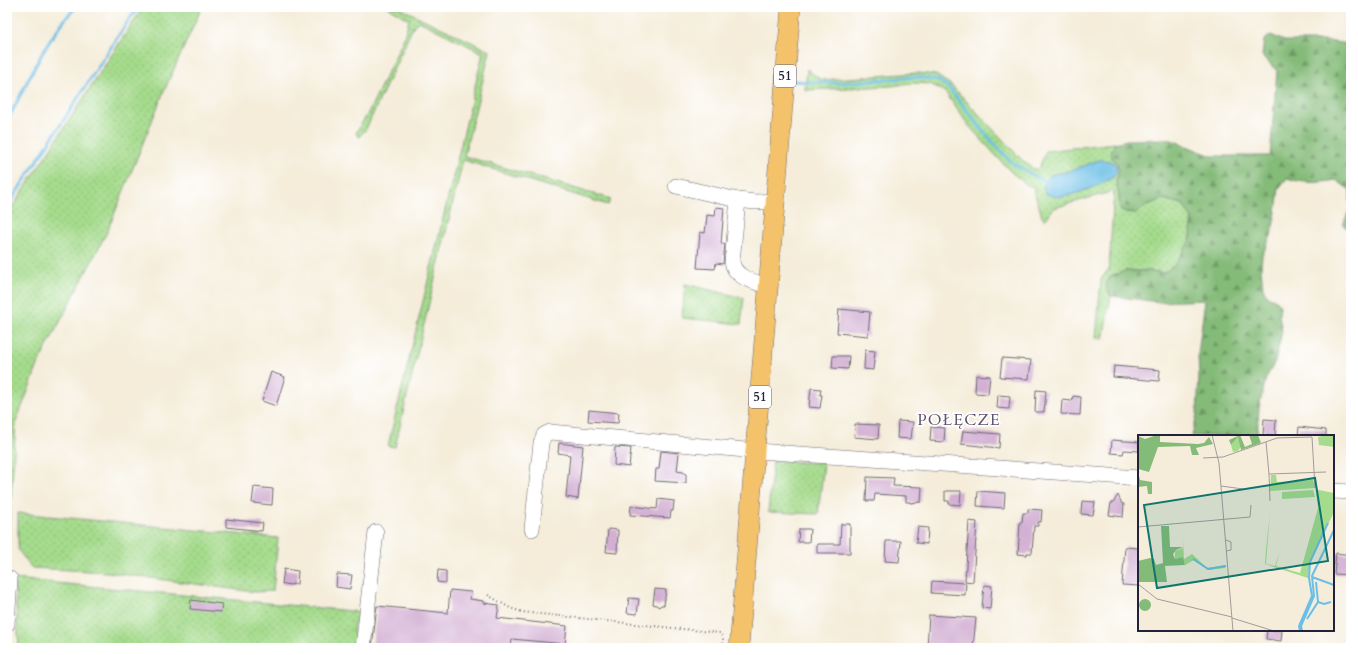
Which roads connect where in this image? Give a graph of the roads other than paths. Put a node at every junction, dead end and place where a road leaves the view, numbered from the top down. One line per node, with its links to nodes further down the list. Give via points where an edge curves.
1 (791, 7): 4 (main road, 51)
2 (676, 186): 3 (street)
3 (738, 200): 4 (street); 5 (street, via 733,268 744,278)
4 (776, 201): 5 (main road, 51)
5 (769, 286): 6 (main road, 51)
6 (756, 451): 7 (street); 10 (street, via 550,432 544,435 541,443); 15 (main road, 51)
7 (1138, 478)
8 (1334, 491): 9 (street)
9 (1351, 492)
10 (532, 529)
11 (376, 532): 14 (street)
12 (10, 579): 13 (street)
13 (7, 624)
14 (364, 648)
15 (739, 648)

